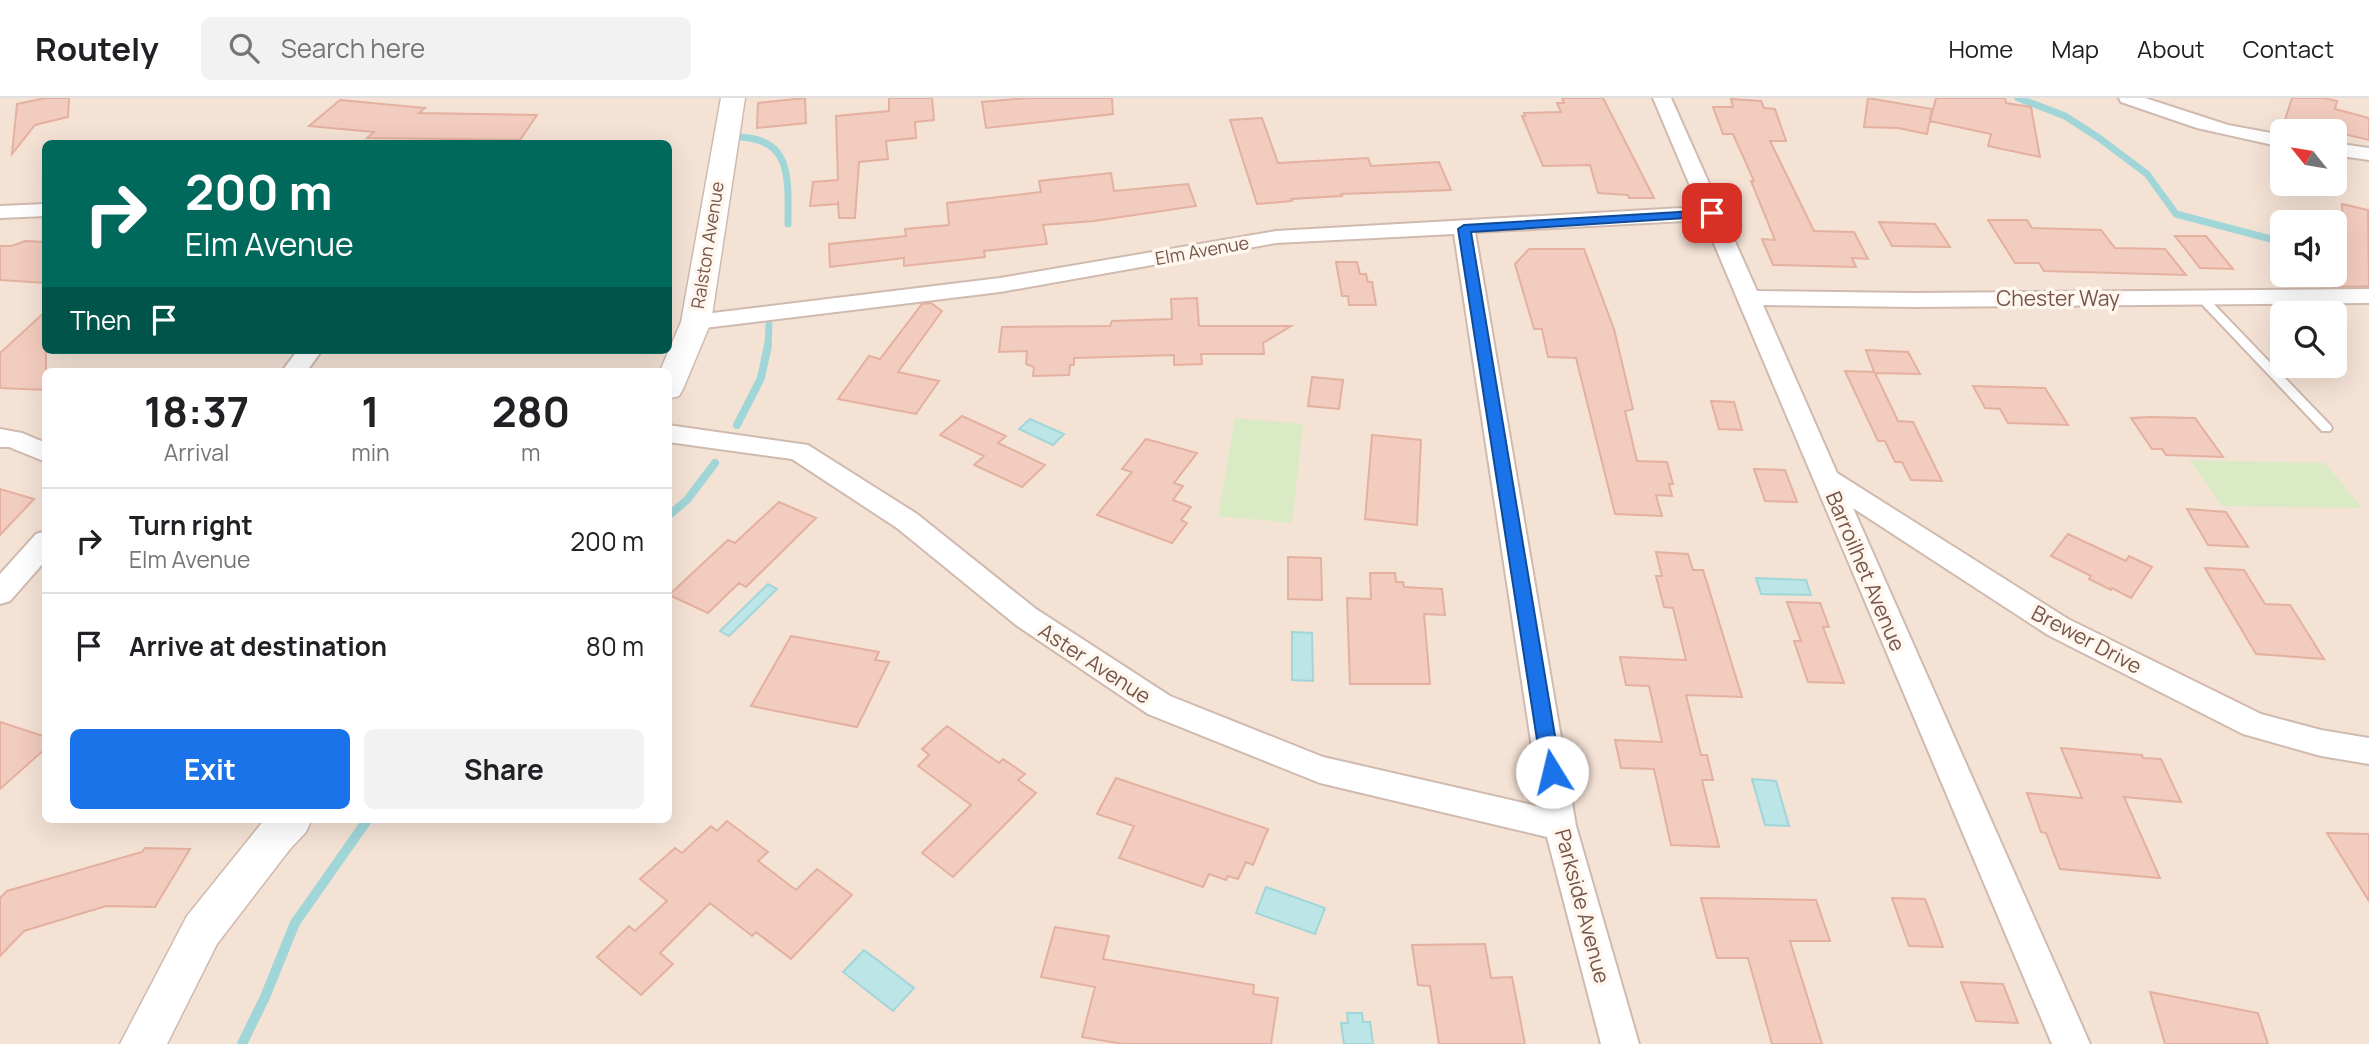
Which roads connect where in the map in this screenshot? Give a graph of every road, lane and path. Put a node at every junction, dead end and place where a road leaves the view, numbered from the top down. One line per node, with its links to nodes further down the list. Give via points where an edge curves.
1 (733, 98): 14 (street, Ralston Avenue)
2 (1662, 98): 9 (street, Barroilhet Avenue)
3 (2128, 98): 4 (street)
4 (2270, 139)
5 (2347, 151): 6 (street)
6 (2369, 154)
7 (42, 210): 8 (street)
8 (0, 212)
9 (1712, 213): 10 (street, Elm Avenue); 12 (street, Barroilhet Avenue)
10 (1464, 229): 14 (street, Elm Avenue, via 1276,237 1000,285); 27 (street, Parkside Avenue)
11 (2369, 296): 13 (street, Chester Way)
12 (1747, 298): 13 (street, Chester Way); 22 (street, Barroilhet Avenue)
13 (2201, 298): 18 (lane)
14 (696, 322): 17 (street, Ralston Avenue)
15 (307, 354): 16 (street)
16 (296, 368)
17 (672, 379)
18 (2326, 428)
19 (672, 434): 27 (street, Aster Avenue, via 799,451 907,521 1026,617 1159,705 1320,770)
20 (0, 438): 21 (street)
21 (42, 451)
22 (1826, 478): 25 (street, Brewer Drive, via 2093,645 2255,725); 30 (street, Barroilhet Avenue)
23 (42, 546): 24 (street)
24 (0, 593)
25 (2369, 751)
26 (288, 823): 28 (street, via 202,930)
27 (1560, 826): 29 (street, Parkside Avenue)
28 (143, 1044)
29 (1620, 1044)
30 (2071, 1044)

